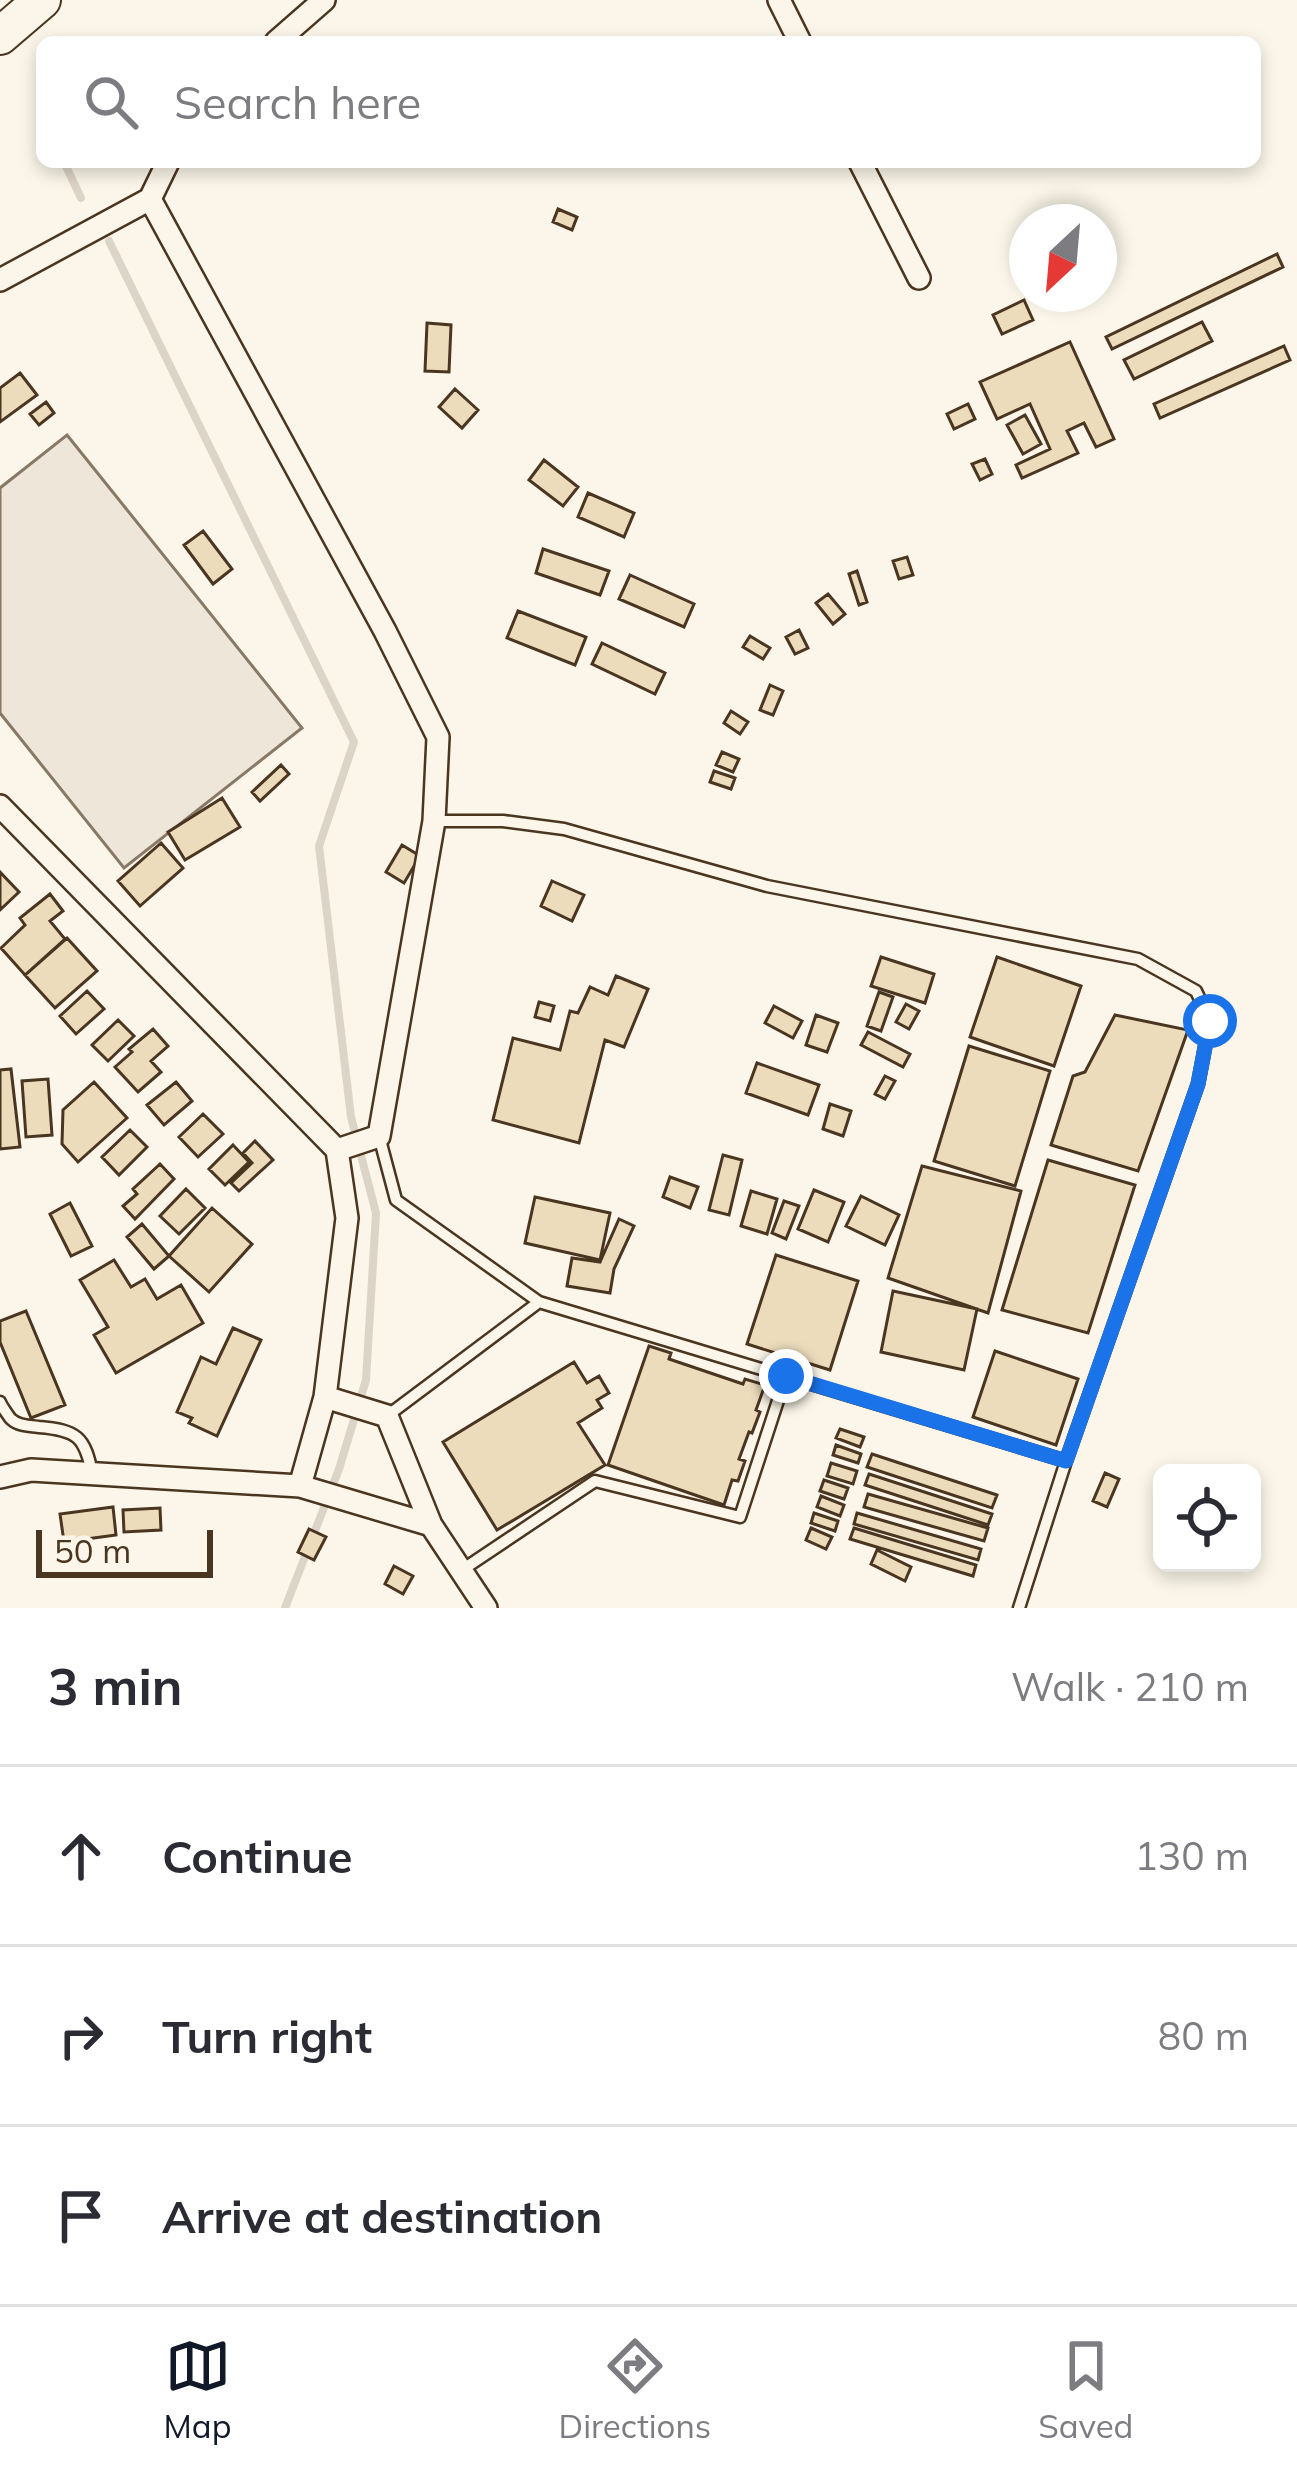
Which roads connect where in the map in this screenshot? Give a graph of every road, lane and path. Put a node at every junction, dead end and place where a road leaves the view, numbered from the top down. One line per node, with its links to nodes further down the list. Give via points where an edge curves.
1 (42, 0): 4 (highway)
2 (325, 0): 5 (street)
3 (779, 0): 6 (street)
4 (0, 36)
5 (283, 36)
6 (797, 36)
7 (165, 168): 9 (street)
8 (863, 168): 10 (street)
9 (150, 199): 11 (street); 13 (street, via 438,737)
10 (919, 278)
11 (0, 280)
12 (1, 808): 14 (street)
13 (434, 821): 14 (street); 20 (lane, via 564,829 767,886 1138,959 1196,992 1210,1021 1198,1084)
14 (358, 1143): 15 (lane, via 396,1200); 17 (street)
15 (539, 1302): 16 (lane); 19 (lane)
16 (786, 1376): 20 (lane); 25 (lane, via 740,1517 595,1481)
17 (326, 1396): 19 (street); 23 (street)
18 (0, 1402): 21 (lane, via 24,1426 74,1433 87,1447)
19 (368, 1410): 24 (street)
20 (1066, 1461): 27 (lane)
21 (92, 1473): 22 (street); 23 (street)
22 (0, 1477)
23 (319, 1492): 24 (street)
24 (431, 1525): 25 (street)
25 (461, 1570): 26 (street)
26 (486, 1608)
27 (1019, 1608)

